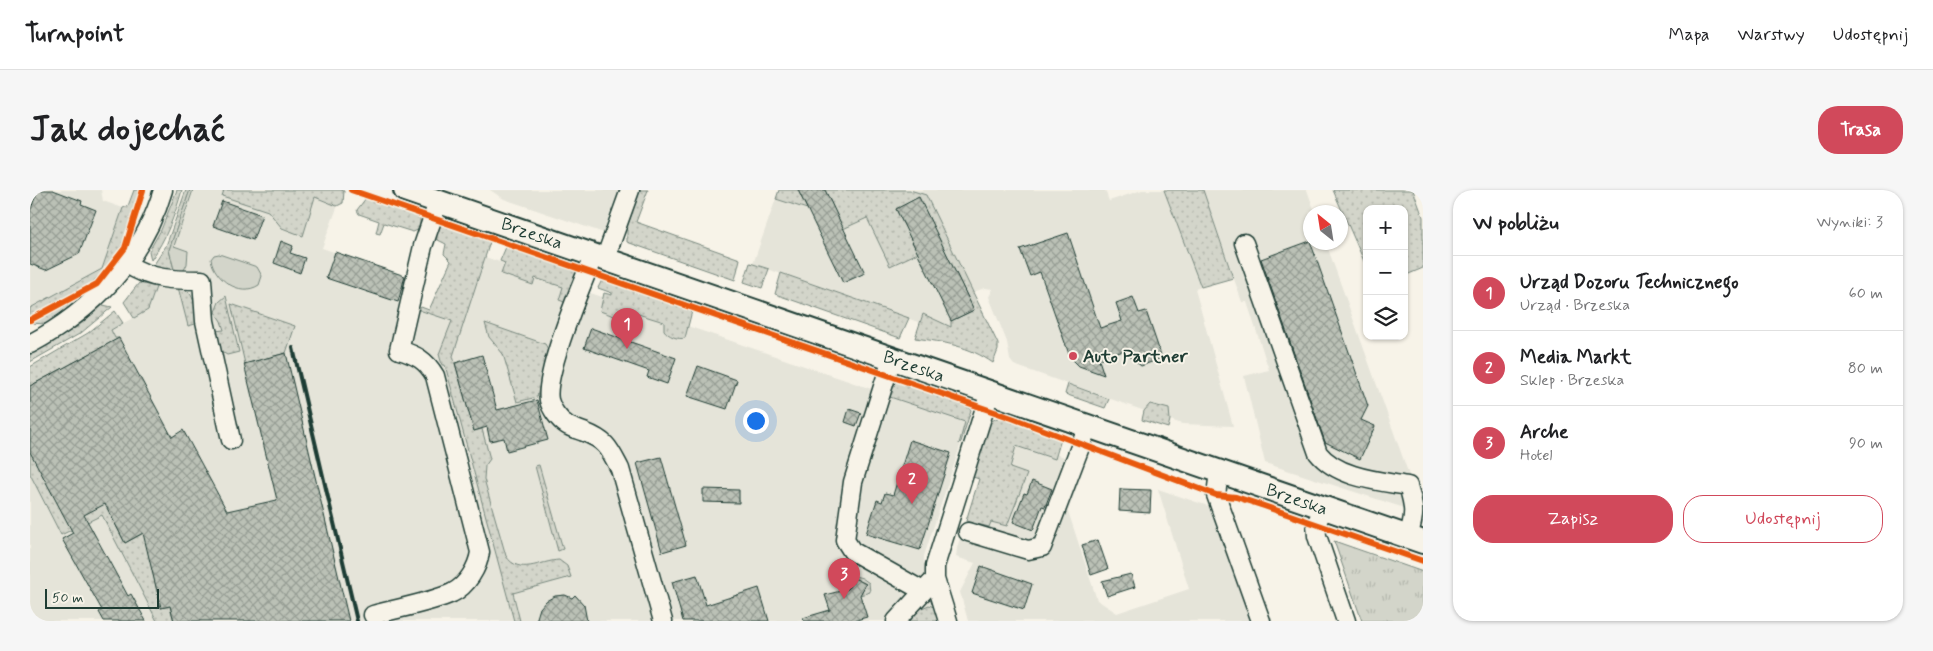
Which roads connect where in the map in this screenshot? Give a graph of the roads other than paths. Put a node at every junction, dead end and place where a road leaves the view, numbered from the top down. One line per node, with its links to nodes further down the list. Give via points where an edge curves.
1 (164, 190): 7 (street, via 149,226)
2 (405, 190): 4 (main road, Brzeska)
3 (630, 190): 6 (street)
4 (438, 202): 6 (main road, Brzeska); 18 (street, via 423,246 399,350 416,355 435,376 480,552 479,563 472,575 454,592)
5 (1244, 243): 16 (street, via 1318,453 1344,471 1408,486 1415,506)
6 (600, 257): 9 (main road, Brzeska); 19 (street, via 580,289 549,381 549,401 567,426 602,440 616,461)
7 (126, 264): 8 (street, via 87,308 57,330); 12 (street, via 159,278 202,280 205,321)
8 (30, 344)
9 (892, 358): 10 (main road, Brzeska); 17 (street, via 853,482 845,540 852,551 866,560)
10 (990, 392): 11 (main road, Brzeska); 17 (street)
11 (1088, 426): 13 (main road, Brzeska); 15 (street, via 1042,547 1028,550)
12 (231, 440)
13 (1219, 472): 14 (main road, Brzeska); 22 (street, via 1216,494)
14 (1324, 508): 16 (main road, Brzeska); 23 (street, via 1316,524 1317,536)
15 (968, 532)
16 (1415, 540)
17 (929, 584): 20 (street); 21 (street)
18 (373, 615)
19 (663, 621)
20 (896, 621)
21 (948, 621)
22 (1261, 621)
23 (1346, 621)

